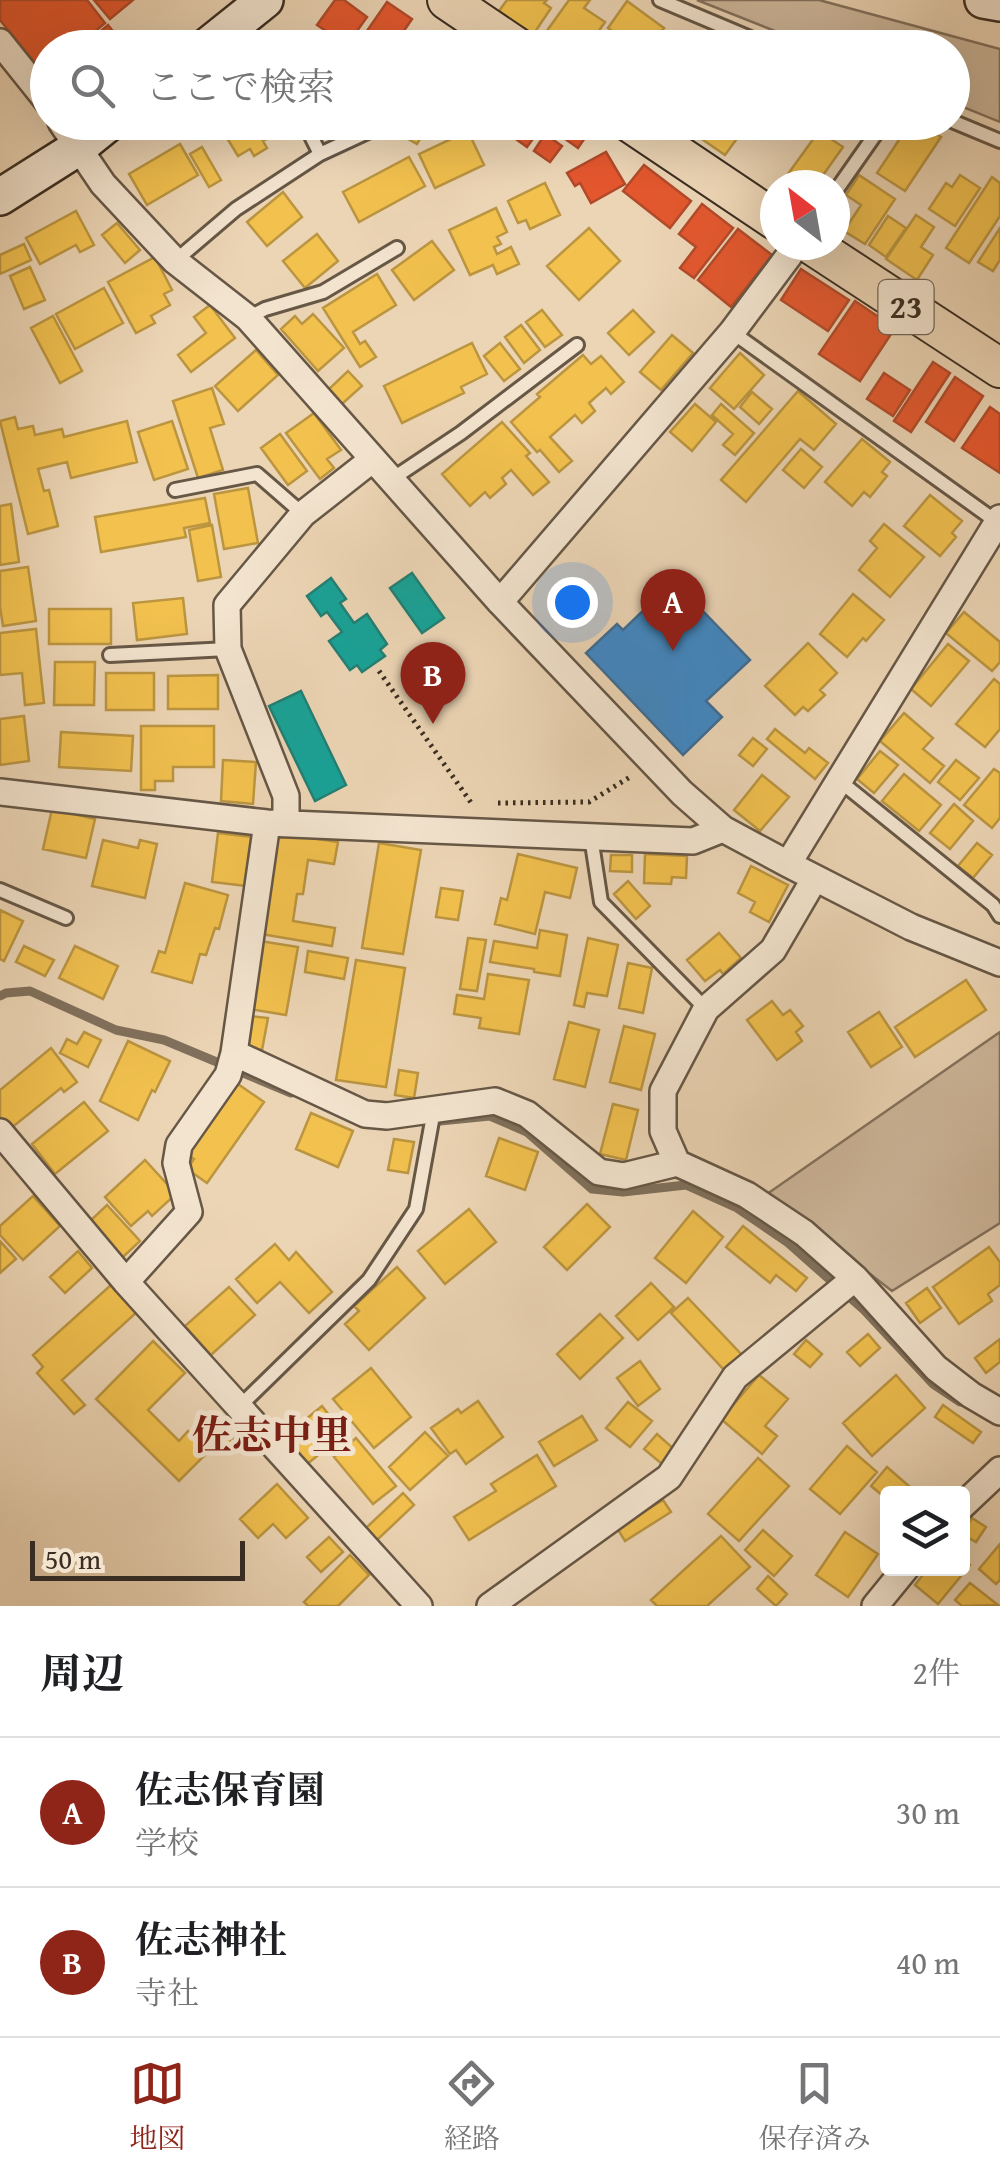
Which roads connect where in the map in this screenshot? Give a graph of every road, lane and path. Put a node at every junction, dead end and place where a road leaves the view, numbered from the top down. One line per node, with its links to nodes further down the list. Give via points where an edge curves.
1 (448, 0): 5 (main road)
2 (660, 0): 6 (lane)
3 (983, 0): 4 (main road)
4 (1000, 3)
5 (492, 30)
6 (731, 30)
7 (0, 42): 8 (street)
8 (30, 80)
9 (970, 129): 16 (lane)
10 (64, 140): 19 (main road)
11 (73, 140): 24 (street, via 103,184)
12 (313, 140): 17 (lane)
13 (352, 140): 17 (lane)
14 (657, 140): 20 (main road)
15 (871, 140): 18 (lane)
16 (1000, 141)
17 (320, 154): 24 (lane, via 236,208)
18 (850, 171)
19 (0, 197)
20 (760, 210)
21 (397, 248): 25 (lane, via 323,292)
22 (786, 260): 26 (street)
23 (835, 260): 28 (main road, 23)
24 (175, 261): 25 (street)
25 (248, 318): 29 (street)
26 (732, 332): 33 (lane); 34 (street)
27 (577, 345): 30 (lane)
28 (1000, 368)
29 (373, 458): 30 (street); 32 (street)
30 (392, 479): 34 (street)
31 (175, 490): 32 (lane, via 257,474)
32 (303, 514): 35 (street, via 228,606)
33 (999, 520): 39 (street)
34 (500, 602): 38 (street)
35 (228, 649): 36 (lane); 43 (street, via 286,796)
36 (110, 655)
37 (379, 672): 41 (path)
38 (649, 761): 42 (path, via 589,802); 44 (street)
39 (841, 782): 46 (street); 49 (lane)
40 (0, 792): 43 (street)
41 (472, 804)
42 (492, 804)
43 (276, 823): 45 (street); 53 (street)
44 (723, 829): 45 (street, via 693,842); 46 (street)
45 (591, 837): 52 (lane, via 601,902)
46 (788, 864): 47 (street)
47 (815, 878): 51 (street); 52 (street, via 773,950)
48 (0, 890): 50 (lane)
49 (1000, 916)
50 (66, 918)
51 (1000, 962)
52 (706, 1009): 56 (street, via 663,1092 663,1131)
53 (231, 1064): 54 (street, via 364,1114); 58 (street, via 179,1145 176,1163 189,1212)
54 (432, 1120): 56 (street, via 494,1101 527,1114 599,1172 624,1176); 59 (lane, via 416,1209 369,1280)
55 (0, 1132): 58 (street)
56 (677, 1163): 57 (street, via 747,1196)
57 (855, 1278): 60 (street, via 936,1368); 65 (street, via 735,1378 669,1477)
58 (126, 1282): 59 (street)
59 (239, 1407): 64 (street)
60 (1000, 1412)
61 (1000, 1470): 62 (street)
62 (970, 1498)
63 (899, 1576): 66 (street)
64 (419, 1606)
65 (490, 1606)
66 (875, 1606)

